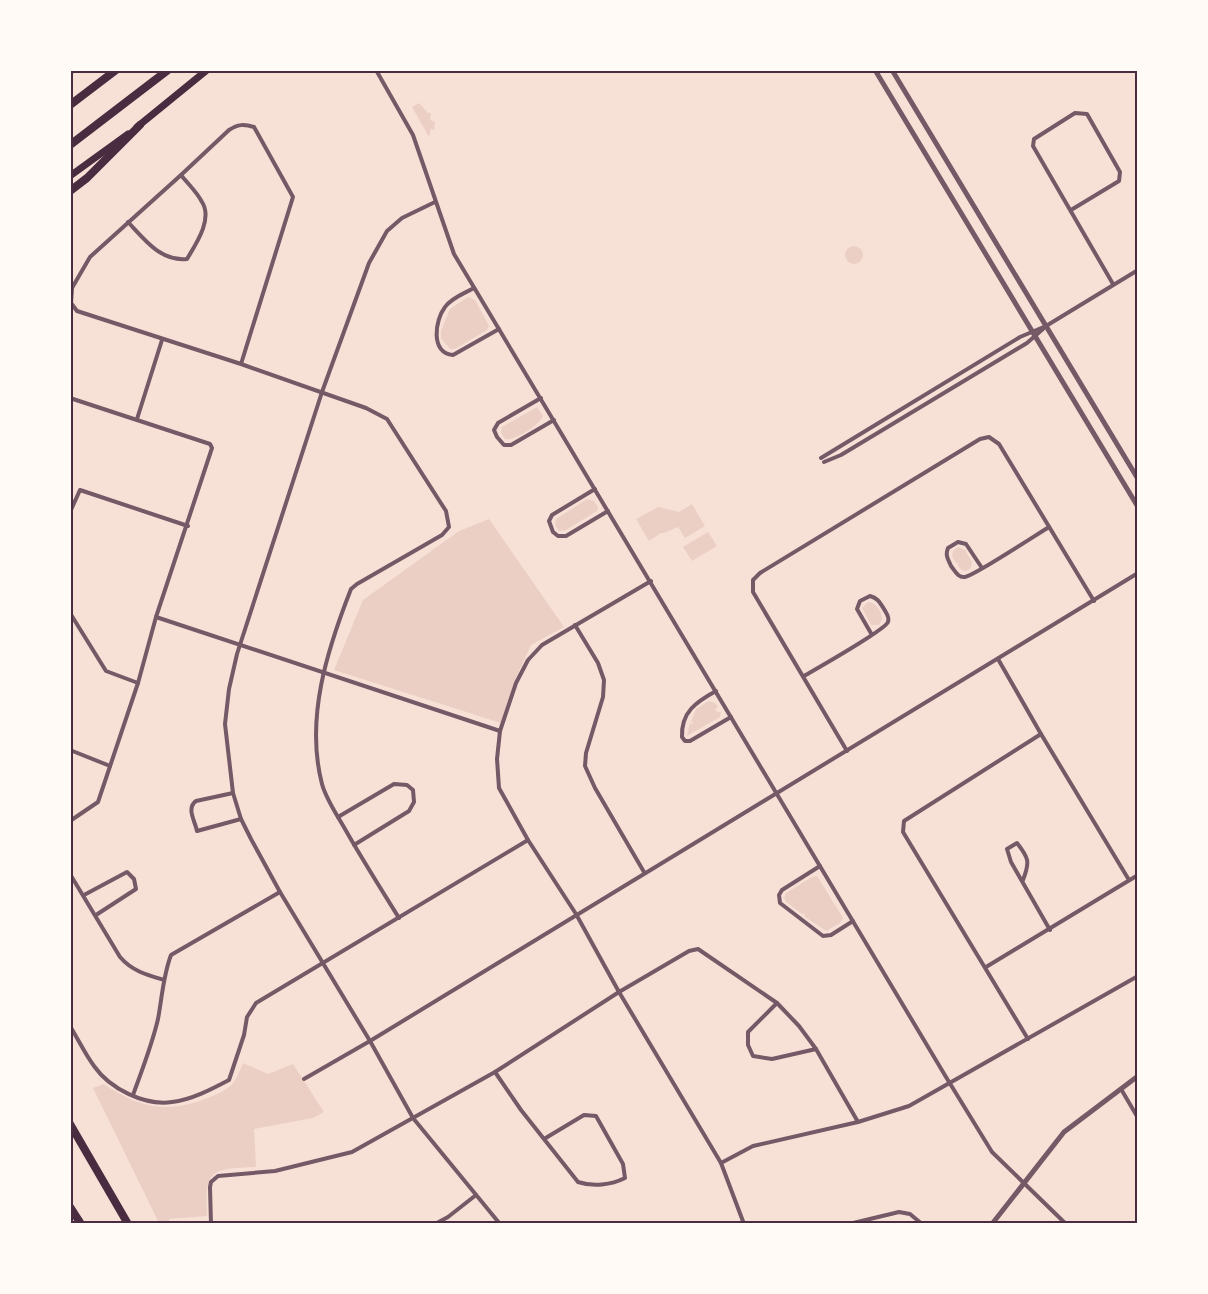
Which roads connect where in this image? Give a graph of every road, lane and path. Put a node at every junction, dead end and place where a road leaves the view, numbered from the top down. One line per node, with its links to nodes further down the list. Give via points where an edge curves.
1 (116, 70): 7 (highway)
2 (168, 70): 9 (highway)
3 (207, 70): 8 (highway)
4 (376, 70): 13 (street, via 413,135)
5 (875, 70): 21 (street)
6 (892, 70): 19 (street)
7 (70, 105)
8 (140, 125): 11 (highway); 12 (highway)
9 (70, 145)
10 (182, 175): 15 (street); 15 (street, via 204,204 205,217 200,237 187,259 176,260 156,251); 23 (street, via 229,130 245,124 254,127 293,197)
11 (70, 176)
12 (70, 191)
13 (435, 202): 18 (street, via 452,250); 24 (street, via 402,218 387,231 369,263)
14 (1071, 210): 14 (street, via 1033,146 1034,139 1075,113 1088,114 1120,172 1119,181); 17 (street)
15 (128, 222): 22 (street, via 90,257 72,288 71,303 77,311)
16 (1137, 270): 17 (street)
17 (1113, 284): 19 (street)
18 (474, 288): 20 (street); 20 (street, via 445,307 437,342 446,354 455,355)
19 (1046, 326): 21 (street); 29 (street)
20 (499, 329): 26 (street)
21 (1033, 334): 21 (street, via 1011,342 823,460 841,454 998,361 1027,343); 31 (street)
22 (162, 339): 23 (street); 27 (street)
23 (241, 364): 24 (street)
24 (322, 392): 44 (street); 46 (street, via 387,419 449,520 442,535 351,589)
25 (70, 398): 27 (street)
26 (541, 398): 28 (street); 28 (street, via 498,423 495,432 500,441 511,445)
27 (137, 419): 34 (street, via 210,444 212,448)
28 (554, 420): 30 (street)
29 (1137, 479)
30 (595, 489): 32 (street); 32 (street, via 552,514 552,529 558,536 566,536)
31 (1137, 507)
32 (608, 511): 38 (street)
33 (70, 512): 34 (street, via 80,490)
34 (188, 525): 41 (street)
35 (1049, 527): 36 (street); 39 (street); 47 (street, via 998,442 989,437 980,439 756,576 753,592)
36 (982, 568): 36 (street, via 964,543 958,542 948,549 947,557 958,576 967,577)
37 (1137, 573): 39 (street)
38 (651, 581): 42 (street); 49 (street)
39 (1094, 601): 45 (street)
40 (70, 613): 48 (street, via 106,671)
41 (156, 617): 44 (street); 48 (street)
42 (575, 625): 51 (street, via 542,645 528,660 516,683); 64 (street, via 604,680 585,766)
43 (872, 635): 43 (street, via 886,626 888,619 879,601 870,596 860,601 856,609); 47 (street)
44 (240, 644): 46 (street); 56 (street, via 225,724)
45 (998, 659): 52 (street); 54 (street)
46 (324, 674): 51 (street); 58 (street, via 314,746 323,786)
47 (804, 676): 54 (street)
48 (138, 683): 55 (street)
49 (716, 691): 50 (street); 50 (street, via 691,707 683,739 690,741)
50 (731, 717): 57 (street)
51 (501, 732): 61 (street, via 497,759 499,788)
52 (1041, 734): 68 (street); 77 (street, via 904,820 903,832)
53 (70, 750): 55 (street)
54 (848, 751): 57 (street)
55 (110, 766): 60 (street, via 98,802)
56 (233, 793): 59 (street); 59 (street, via 195,801 190,809 197,831)
57 (776, 793): 63 (street); 64 (street)
58 (338, 817): 62 (street); 62 (street, via 394,784 413,790 414,802 409,811)
59 (241, 819): 69 (street)
60 (70, 821)
61 (528, 840): 71 (street); 73 (street)
62 (354, 844): 73 (street)
63 (820, 866): 74 (street); 74 (street, via 782,890 780,903 823,936)
64 (644, 872): 71 (street)
65 (70, 874): 70 (street)
66 (1137, 875): 68 (street)
67 (1023, 880): 67 (street, via 1028,868 1027,855 1017,843 1008,849); 75 (street)
68 (1129, 880): 75 (street)
69 (280, 892): 76 (street); 79 (street, via 171,956)
70 (84, 895): 72 (street); 72 (street, via 128,872 134,879 136,889)
71 (576, 914): 80 (street); 84 (street)
72 (96, 915): 79 (street, via 127,966)
73 (399, 918): 76 (street)
74 (853, 921): 89 (street)
75 (1050, 930): 77 (street)
76 (324, 963): 84 (street); 91 (street, via 256,1003 247,1017 229,1080 172,1102)
77 (986, 967): 83 (street)
78 (1137, 976): 83 (street)
79 (164, 980): 91 (street, via 152,1042)
80 (619, 992): 81 (street, via 698,949); 86 (street); 97 (street)
81 (777, 1003): 85 (street); 85 (street, via 748,1032 753,1056 772,1059)
82 (70, 1026): 91 (street, via 108,1082)
83 (1028, 1039): 89 (street)
84 (370, 1041): 88 (street); 92 (street)
85 (816, 1049): 94 (street)
86 (495, 1072): 92 (street); 96 (street)
87 (1137, 1076): 90 (street)
88 (304, 1079)
89 (950, 1084): 94 (street, via 909,1106); 98 (street, via 989,1149)
90 (1120, 1088): 93 (street); 98 (street, via 1064,1132)
91 (133, 1095)
92 (413, 1118): 99 (street); 104 (street, via 352,1152 275,1171 218,1176 210,1187)
93 (1137, 1118)
94 (858, 1122): 97 (street, via 753,1146)
95 (70, 1124): 103 (highway)
96 (544, 1138): 96 (street, via 584,1115 596,1116 623,1164 625,1178 589,1186 578,1182)
97 (721, 1163): 107 (street)
98 (1024, 1183): 110 (street); 111 (street)
99 (476, 1195): 105 (street); 106 (street)
100 (70, 1207): 102 (highway)
101 (70, 1212): 102 (highway)
102 (80, 1224)
103 (128, 1224)
104 (212, 1224)
105 (435, 1224)
106 (500, 1224)
107 (744, 1224)
108 (849, 1224): 109 (street, via 899,1212 910,1214)
109 (922, 1224)
110 (992, 1224)
111 (1066, 1224)

